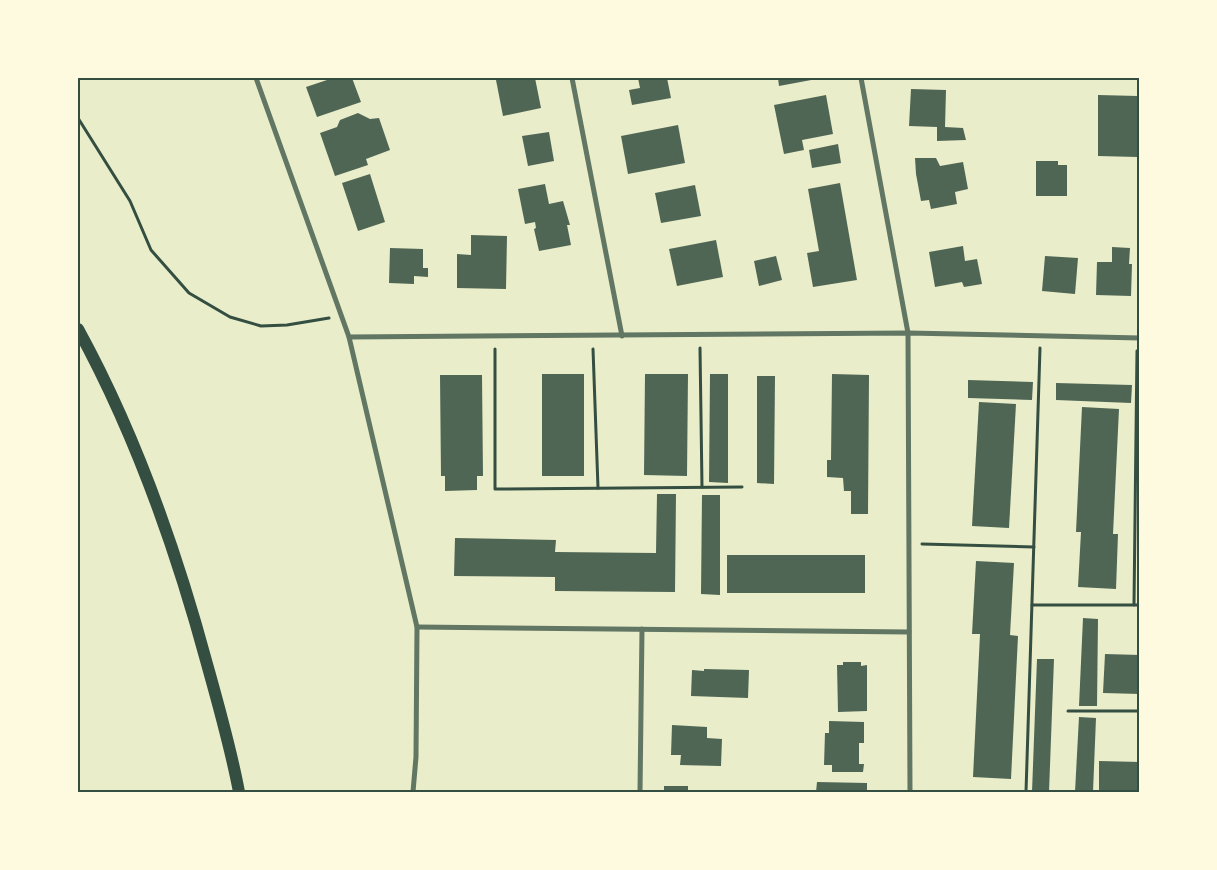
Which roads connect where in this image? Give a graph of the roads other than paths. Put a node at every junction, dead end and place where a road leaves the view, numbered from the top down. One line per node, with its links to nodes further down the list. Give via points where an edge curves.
1 (256, 78): 7 (street)
2 (572, 78): 6 (street)
3 (861, 78): 5 (street)
4 (78, 329): 12 (main road, via 124,425 194,614 231,749)
5 (908, 333): 6 (street); 8 (street); 11 (street)
6 (622, 336): 7 (street)
7 (349, 337): 9 (street)
8 (1138, 338)
9 (417, 627): 10 (street); 13 (street)
10 (642, 630): 11 (street); 14 (street)
11 (909, 632): 15 (street)
12 (239, 792)
13 (413, 792)
14 (640, 792)
15 (910, 792)

